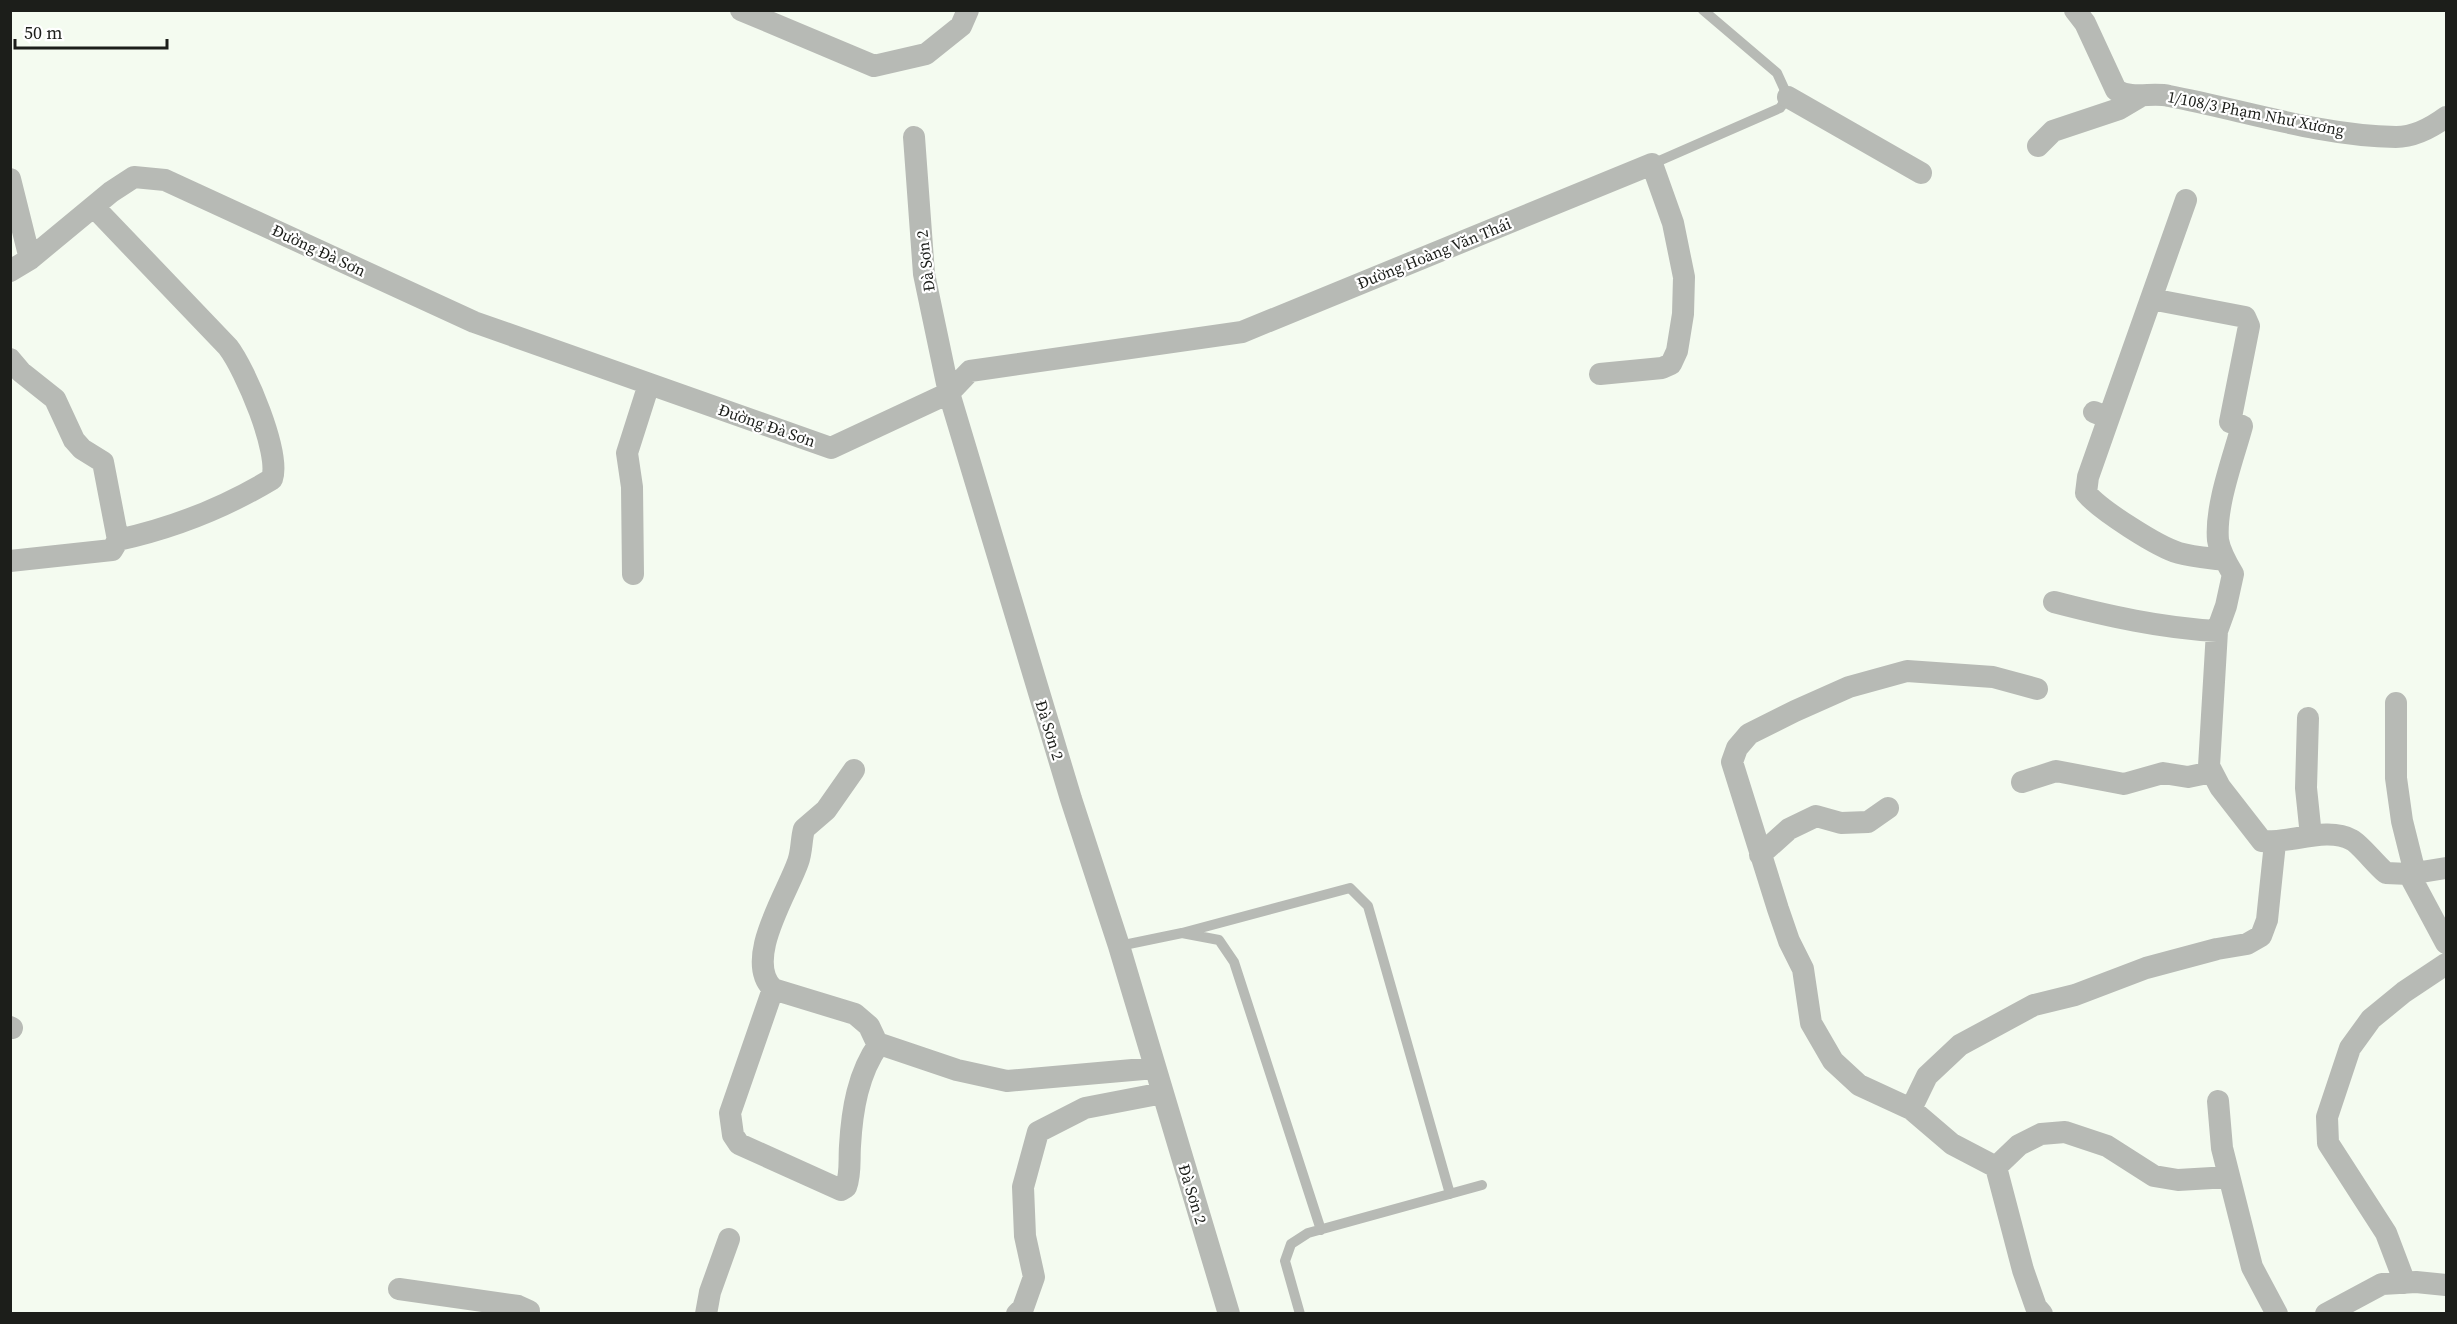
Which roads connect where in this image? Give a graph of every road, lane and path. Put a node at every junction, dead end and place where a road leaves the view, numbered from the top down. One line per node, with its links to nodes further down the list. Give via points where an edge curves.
1 (741, 10): 2 (street, via 874,66 926,54 961,26)
2 (968, 10)
3 (1703, 10): 6 (lane, via 1778,74)
4 (2075, 10): 5 (street, 1/108/3 Phạm Như Xương, via 2085,22 2116,90)
5 (2140, 96): 7 (street, 1/108/3 Phạm Như Xương, via 2159,94 2343,132 2397,137 2418,134); 9 (street, via 2118,109 2053,131)
6 (1788, 97): 10 (lane, via 1780,108); 11 (street)
7 (2446, 117)
8 (914, 137): 21 (street, Đà Sơn 2, via 924,274)
9 (2038, 146)
10 (1652, 164): 19 (street, via 1672,223 1684,277 1677,351 1671,363 1662,368); 21 (street, Đường Hoàng Văn Thái, via 1242,332 970,371)
11 (1921, 173)
12 (10, 179): 15 (street)
13 (2186, 200): 17 (street)
14 (94, 207): 15 (street, Đường Đà Sơn); 20 (street, Đường Đà Sơn, via 134,177 165,180 474,322); 22 (street, via 239,362 258,408 274,473 272,479 199,517)
15 (30, 259): 16 (street, Đường Đà Sơn)
16 (10, 271)
17 (2151, 299): 23 (street, via 2247,319 2249,326 2230,422 2242,426 2222,498 2218,540); 23 (street, via 2101,418 2086,493 2095,504 2153,543 2179,553)
18 (10, 359): 22 (street, via 55,399 82,449 103,462)
19 (1600, 374)
20 (649, 384): 21 (street, Đường Đà Sơn, via 831,448); 25 (street, via 627,453 632,488)
21 (949, 393): 42 (street, Đà Sơn 2)
22 (118, 540): 24 (street, via 112,550)
23 (2225, 560): 27 (street, via 2233,574)
24 (10, 561)
25 (633, 574)
26 (2054, 602): 27 (street, via 2142,623)
27 (2217, 631): 32 (street, via 2209,766)
28 (2037, 689): 37 (street, via 1992,677 1907,671 1849,687 1749,734 1732,762)
29 (2396, 703): 39 (street, via 2396,778)
30 (2308, 718): 35 (street, via 2306,788)
31 (854, 770): 44 (street, via 826,810 804,829 799,860 763,947 763,974)
32 (2212, 772): 33 (street, via 2188,777 2163,773 2124,784 2056,771); 36 (street, via 2262,842)
33 (2022, 782)
34 (1888, 808): 37 (street, via 1868,822 1841,823 1816,816 1789,829)
35 (2311, 836): 36 (street); 39 (street, via 2353,840 2386,873)
36 (2275, 843): 49 (street, via 2261,936 2247,944 2146,968 2034,1005 1960,1045 1927,1076)
37 (1760, 855): 49 (street, via 1789,941 1803,969 1811,1023 1833,1060 1859,1085)
38 (2446, 868): 39 (street)
39 (2412, 873): 41 (street)
40 (1182, 933): 42 (lane); 53 (lane, via 1350,888 1368,906); 54 (lane, via 1219,940 1234,962)
41 (2446, 943)
42 (1119, 946): 46 (street, Đà Sơn 2)
43 (2446, 964): 56 (street, via 2371,1019 2350,1048 2327,1117 2328,1143 2386,1233)
44 (773, 988): 45 (street, via 855,1014 869,1026); 45 (street, via 730,1113 733,1135 739,1144 842,1190 846,1188 854,1109 863,1072)
45 (879, 1044): 46 (street, via 957,1070 1007,1081)
46 (1155, 1068): 47 (street, Đà Sơn 2)
47 (1163, 1093): 61 (street, via 1085,1108 1038,1132 1023,1187 1025,1236 1034,1277); 62 (street, Đà Sơn 2)
48 (2218, 1101): 51 (street)
49 (1911, 1109): 50 (street, via 1952,1144)
50 (1996, 1167): 51 (street, via 2019,1145 2041,1134 2065,1132 2107,1146 2154,1176 2178,1180); 64 (street, via 2023,1270)
51 (2229, 1177): 65 (street, via 2252,1266)
52 (1482, 1185): 53 (lane)
53 (1450, 1194): 54 (lane)
54 (1321, 1230): 63 (lane, via 1291,1244 1285,1261)
55 (729, 1239): 60 (street)
56 (2405, 1283): 57 (street); 66 (street, via 2382,1284)
57 (2446, 1284)
58 (399, 1289): 59 (street, via 518,1306)
59 (530, 1314)
60 (706, 1314)
61 (1017, 1314)
62 (1229, 1314)
63 (1300, 1314)
64 (2042, 1314)
65 (2277, 1314)
66 (2326, 1314)

